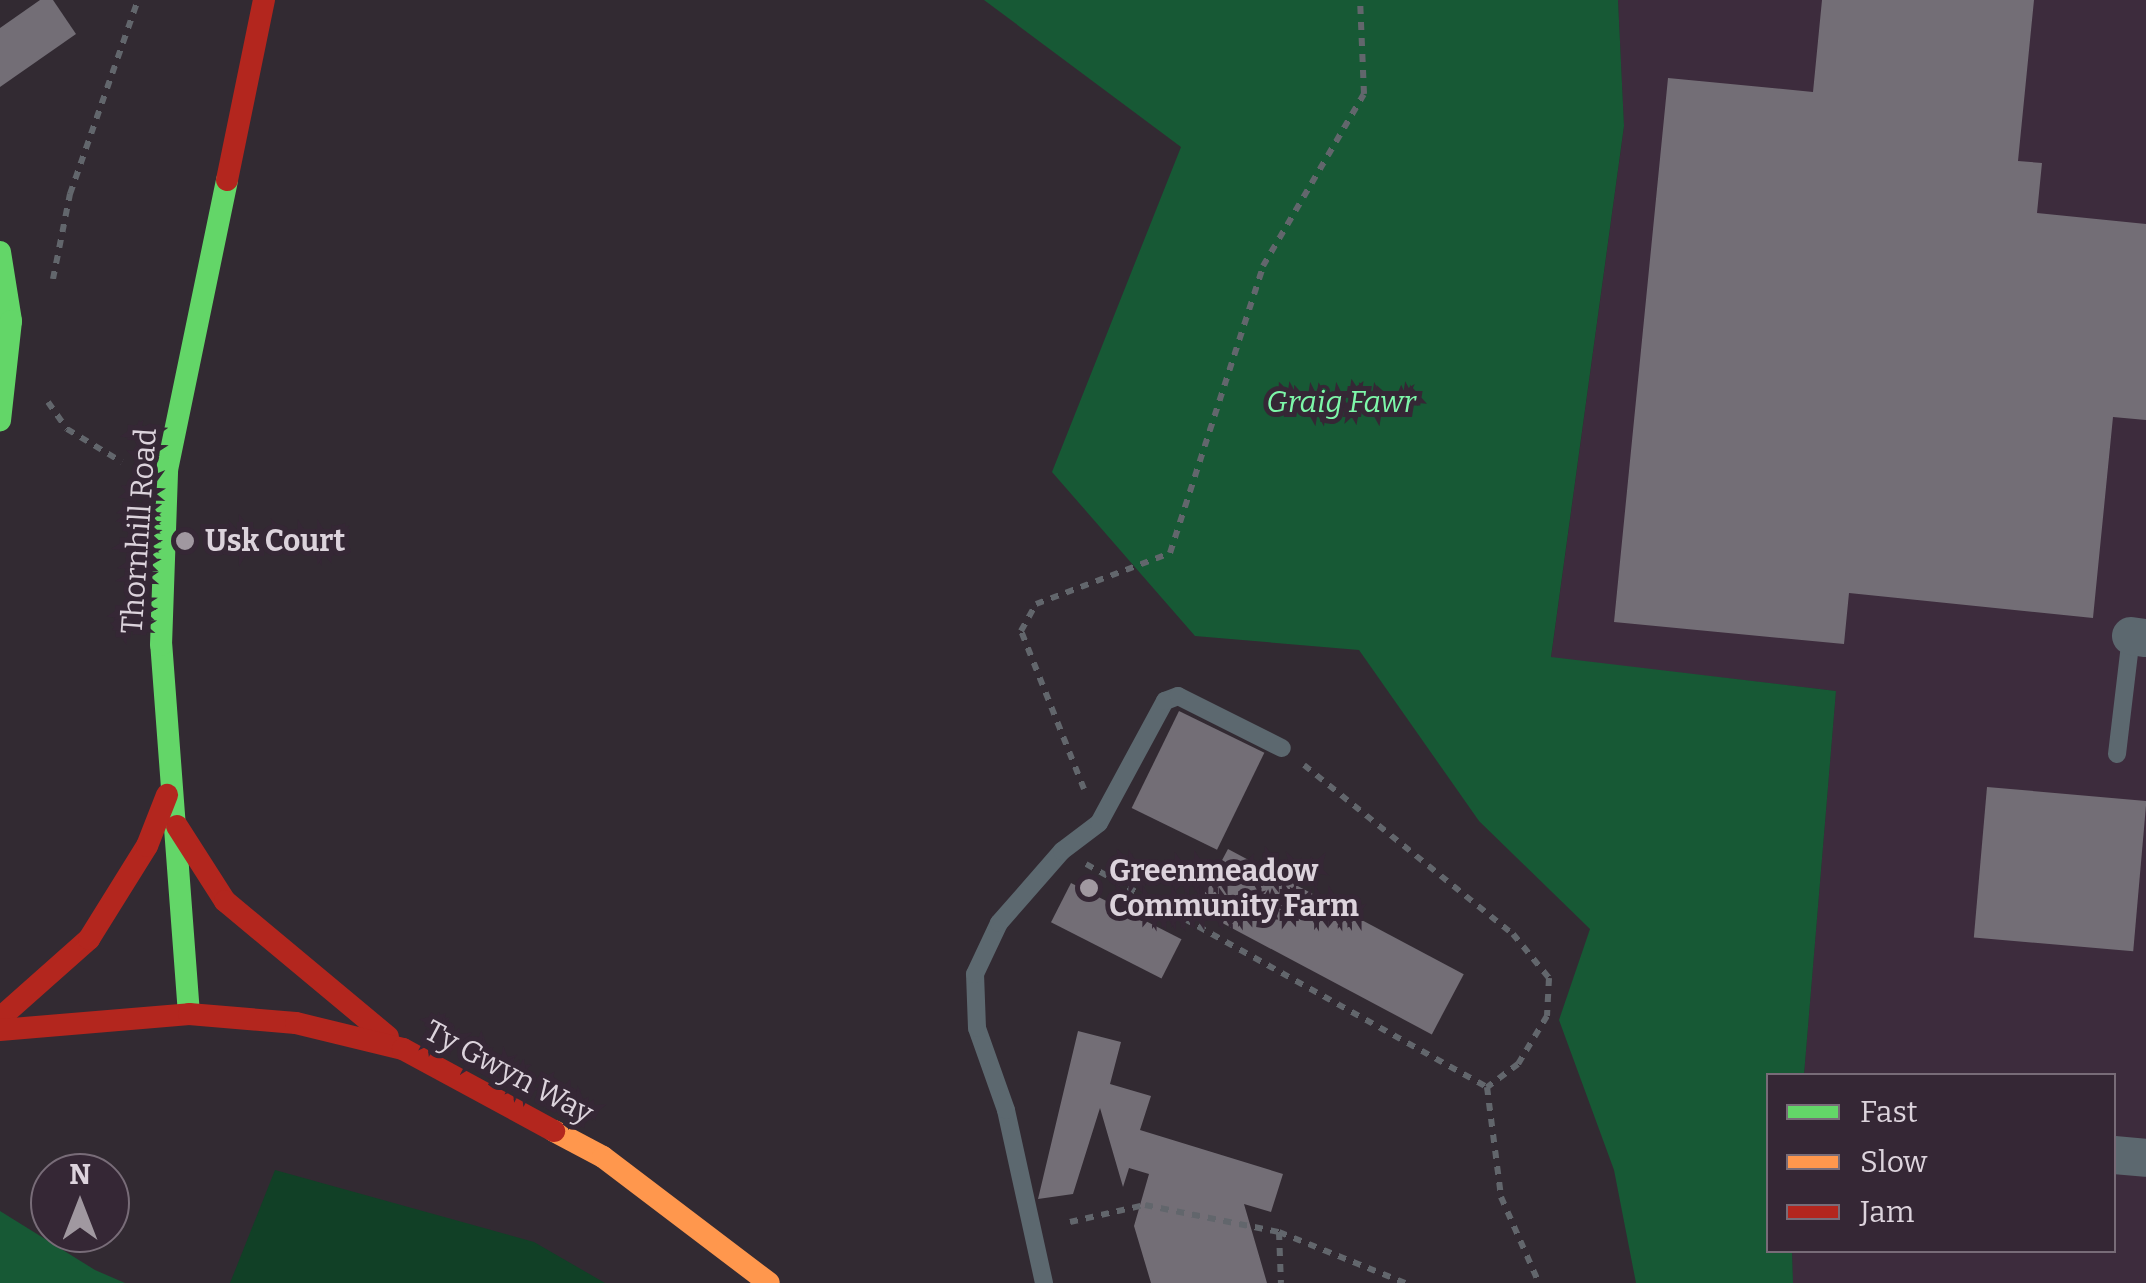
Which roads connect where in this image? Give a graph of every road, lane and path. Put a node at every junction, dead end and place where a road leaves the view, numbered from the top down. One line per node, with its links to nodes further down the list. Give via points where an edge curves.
1 (138, 0): 5 (path, via 70,194)
2 (264, 0): 12 (street, Thornhill Road, via 168,470 161,645)
3 (1360, 0): 14 (path, via 1364,94 1264,266 1170,553 1036,604 1021,631)
4 (0, 252): 6 (street, via 11,321)
5 (49, 301)
6 (8, 375): 7 (street); 8 (path, via 35,372 67,429)
7 (0, 420)
8 (131, 466)
9 (2138, 637): 11 (lane)
10 (1282, 748): 14 (lane, via 1178,696 1165,701); 20 (path, via 1513,934 1549,978 1548,1016 1518,1064)
11 (2117, 754)
12 (171, 784): 13 (street, Thornhill Road); 17 (street, via 148,846 89,939)
13 (174, 821): 16 (street, Thornhill Road); 19 (street, via 225,902)
14 (1099, 823): 15 (lane)
15 (1062, 851): 20 (path); 26 (lane, via 1000,924 975,974 977,1028 1006,1110)
16 (189, 1014): 18 (street, Ty Gwyn Way); 19 (street, Ty Gwyn Way, via 296,1023)
17 (0, 1018)
18 (0, 1030)
19 (403, 1049): 25 (street, Ty Gwyn Way, via 603,1157)
20 (1487, 1087): 29 (path, via 1500,1197)
21 (2116, 1155): 22 (street)
22 (2146, 1158)
23 (1070, 1222): 24 (path, via 1145,1205)
24 (1279, 1232): 27 (path); 28 (path)
25 (769, 1283)
26 (1044, 1283)
27 (1281, 1283)
28 (1405, 1283)
29 (1539, 1283)

